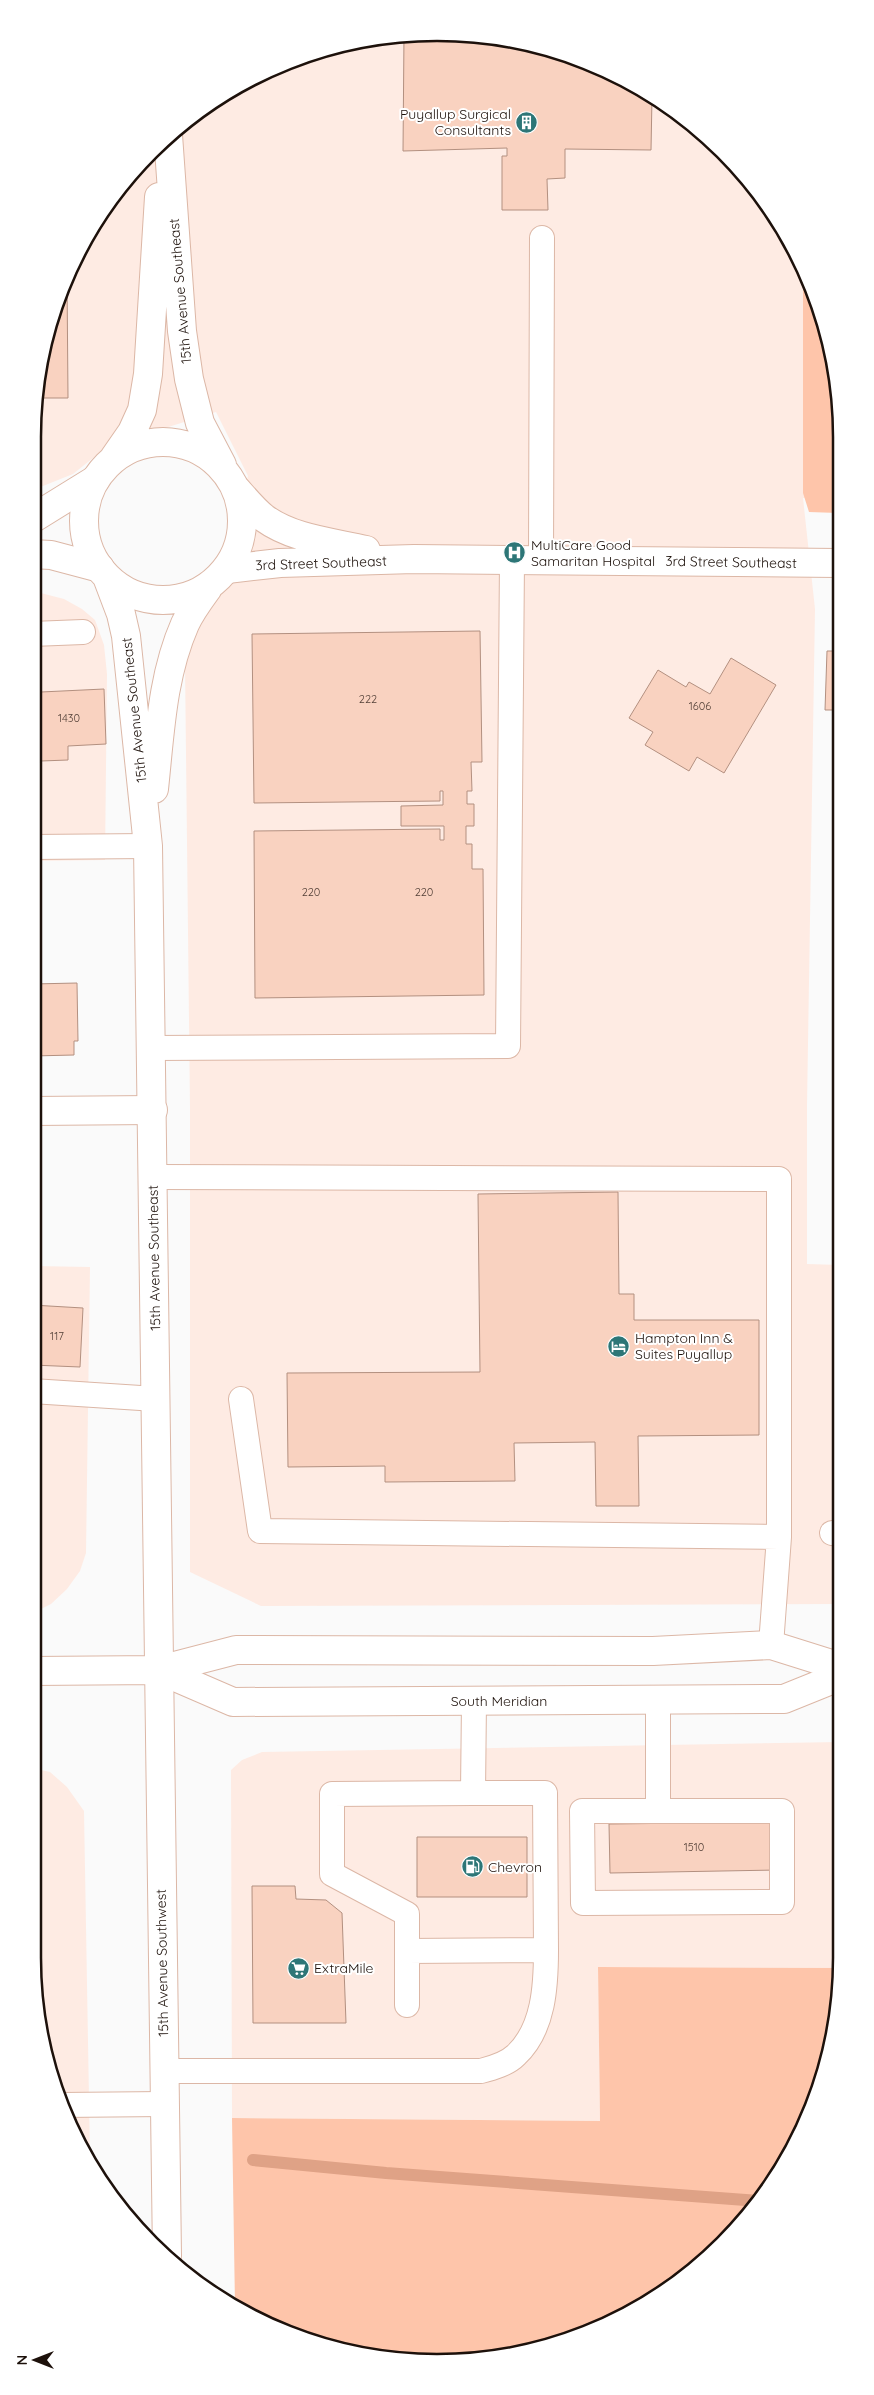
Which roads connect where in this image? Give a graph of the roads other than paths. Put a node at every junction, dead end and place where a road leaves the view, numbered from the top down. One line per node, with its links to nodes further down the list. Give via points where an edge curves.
1 (168, 147): 5 (street, 15th Avenue Southeast, via 182,331 190,385 200,423)
2 (165, 149): 4 (street, 15th Avenue Southeast, via 156,217 148,374 142,410 132,432)
3 (542, 238): 9 (lane)
4 (103, 471): 5 (street, via 132,448 165,442 182,444 204,453); 6 (street); 13 (street, via 86,504 84,531 92,556)
5 (230, 479): 8 (street, 3rd Street Southeast, via 262,516 280,528 304,537); 12 (street, via 243,517 240,544)
6 (41, 513)
7 (41, 555): 13 (street, via 66,558)
8 (414, 559): 10 (street, 3rd Street Southeast); 12 (street, 3rd Street Southeast, via 280,563)
9 (541, 559): 10 (street, 3rd Street Southeast); 11 (street, 3rd Street Southeast)
10 (512, 560): 19 (lane, via 508,1046)
11 (833, 563)
12 (227, 569): 14 (street)
13 (103, 572): 14 (street, via 129,593 155,601 183,599); 17 (street, 15th Avenue Southeast, via 122,614 126,636)
14 (208, 588): 17 (street, 15th Avenue Southeast, via 186,622 173,654 163,697)
15 (83, 632): 16 (lane)
16 (41, 634)
17 (148, 846): 18 (lane); 19 (street, 15th Avenue Southeast)
18 (41, 847)
19 (152, 1048): 20 (street, 15th Avenue Southeast)
20 (152, 1110): 21 (street); 22 (street, 15th Avenue Southeast)
21 (41, 1112)
22 (153, 1177): 24 (street, 15th Avenue Southeast); 26 (lane, via 779,1179)
23 (41, 1392): 24 (lane)
24 (156, 1399): 29 (street, 15th Avenue Southeast)
25 (241, 1399): 26 (lane, via 260,1532)
26 (779, 1538): 27 (lane)
27 (771, 1646): 28 (street, South Meridian); 29 (street, South Meridian, via 653,1652 236,1650)
28 (833, 1665)
29 (159, 1670): 30 (street, South Meridian); 33 (street, South Meridian, via 233,1702); 39 (street, 15th Avenue Southwest)
30 (41, 1671)
31 (833, 1679): 32 (street, South Meridian, via 784,1699)
32 (658, 1700): 33 (street, South Meridian); 35 (lane)
33 (474, 1701): 34 (lane)
34 (473, 1793): 36 (lane, via 545,1793); 37 (lane, via 332,1794 332,1874 407,1914)
35 (658, 1811): 35 (lane, via 582,1812 583,1903 782,1902 782,1811)
36 (546, 1950): 37 (lane); 39 (lane, via 542,2007 516,2056 498,2066 481,2071)
37 (407, 1951): 38 (lane)
38 (407, 2004)
39 (163, 2071): 40 (street, 15th Avenue Southwest)
40 (164, 2104): 41 (lane); 42 (street, 15th Avenue Southwest)
41 (69, 2105)
42 (166, 2246)

